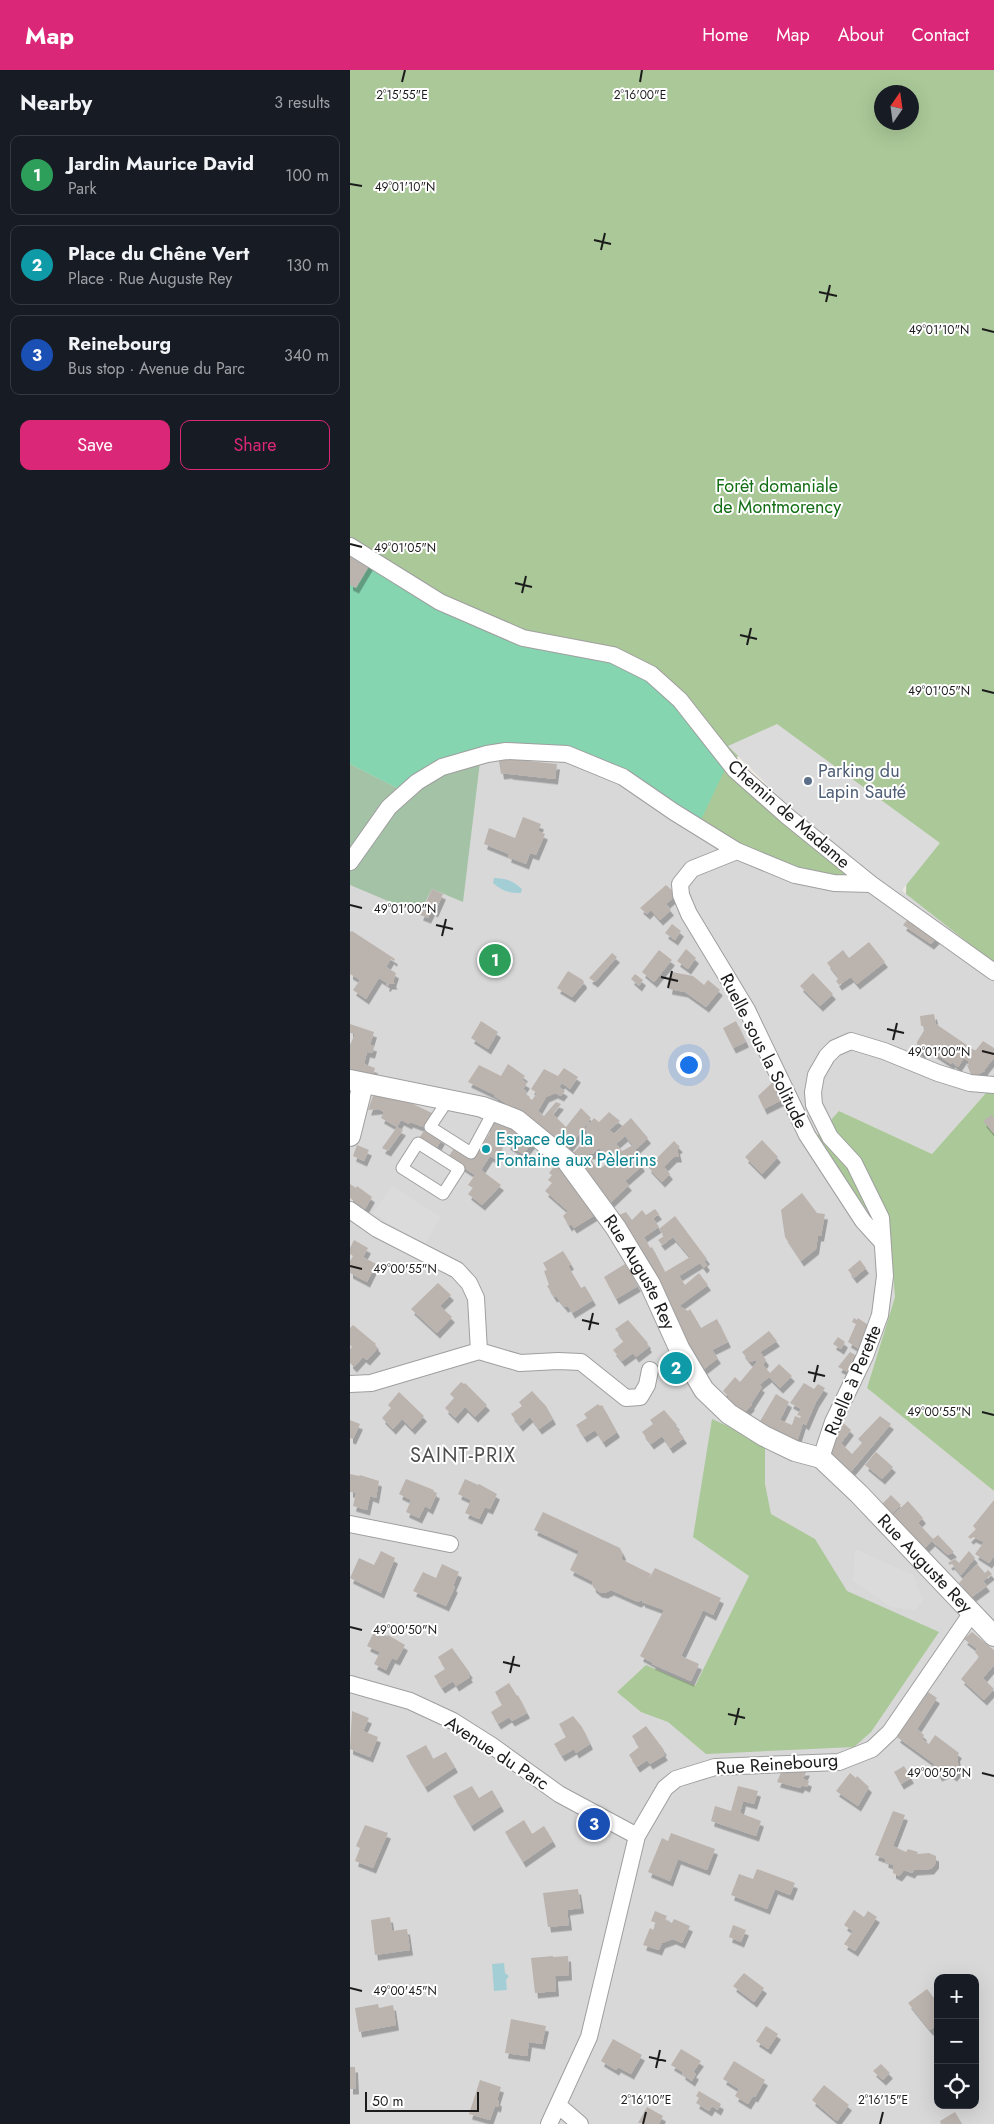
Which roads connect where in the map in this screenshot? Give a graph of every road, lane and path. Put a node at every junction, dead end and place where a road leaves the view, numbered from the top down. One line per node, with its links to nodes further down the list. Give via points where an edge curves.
1 (350, 546): 4 (street, Chemin de Madame, via 440,602 523,638 613,655 651,674 680,700 735,770)
2 (737, 851): 3 (street, via 623,777 567,754 504,751 442,767 417,782 389,807); 4 (street, via 795,875 834,883); 12 (street, Ruelle sous la Solitude, via 692,869 680,884 681,895 746,1010 807,1135 863,1221)
3 (350, 862)
4 (871, 884): 5 (street, Chemin de Madame)
5 (994, 972)
6 (356, 1082): 9 (street); 16 (street, Rue Auguste Rey, via 484,1107 517,1120 567,1161 616,1228 650,1284 679,1348 704,1390 730,1414 764,1436)
7 (994, 1085): 12 (street, Ruelle à Perette, via 970,1083 851,1041 826,1056 816,1075 814,1105 830,1137 858,1171 881,1218)
8 (430, 1127): 8 (street, via 471,1153 491,1116 446,1103)
9 (350, 1136)
10 (418, 1143): 10 (street, via 402,1168 443,1194 459,1169)
11 (350, 1210): 13 (street, via 377,1229 457,1270 469,1283 476,1298)
12 (882, 1242): 16 (street, Ruelle à Perette, via 885,1276 880,1315 865,1356 833,1422)
13 (479, 1351): 14 (street, via 520,1363 581,1362 626,1398 640,1397); 15 (street, via 371,1384)
14 (650, 1370)
15 (350, 1384)
16 (821, 1458): 19 (street, Rue Auguste Rey)
17 (350, 1524): 18 (street)
18 (450, 1544)
19 (972, 1614): 20 (street, Rue Auguste Rey); 22 (street, Rue Reinebourg, via 890,1732 872,1749 839,1762 714,1766 676,1779 658,1797)
20 (994, 1636)
21 (350, 1684): 22 (street, Avenue du Parc, via 410,1701 452,1721 559,1794)
22 (637, 1836): 23 (street, Rue Reinebourg, via 589,2037)
23 (558, 2106): 24 (street, Rue Reinebourg); 25 (street)
24 (549, 2124)
25 (580, 2124)

